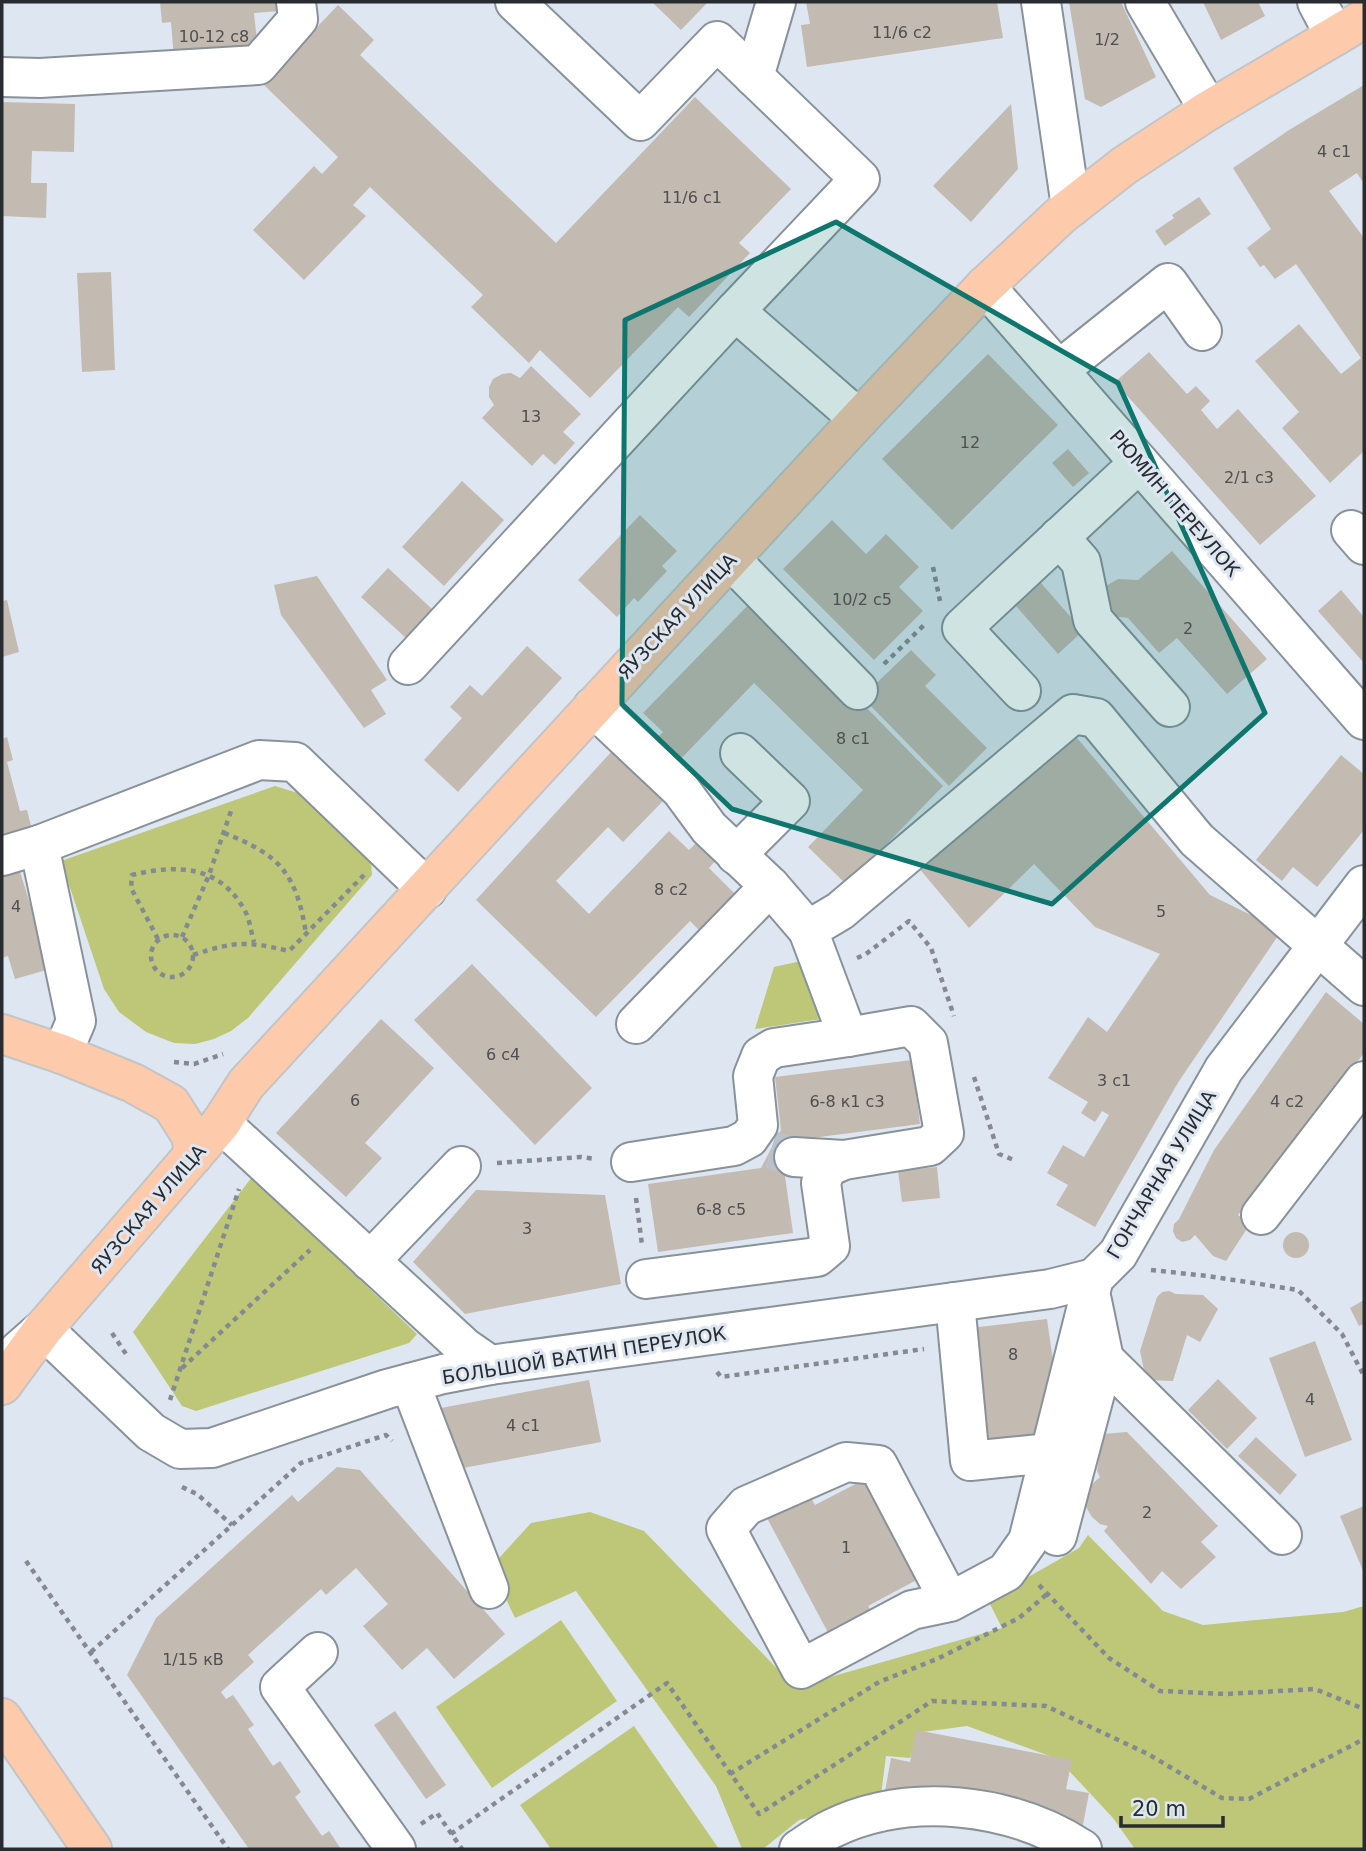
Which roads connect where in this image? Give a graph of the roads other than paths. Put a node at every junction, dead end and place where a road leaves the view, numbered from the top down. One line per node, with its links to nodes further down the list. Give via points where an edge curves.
1 (296, 2): 8 (street, via 298,19 258,65)
2 (515, 2): 9 (street, via 639,121 716,41)
3 (776, 2): 9 (street)
4 (1041, 2): 11 (street)
5 (1145, 2): 10 (street)
6 (1317, 2): 7 (street)
7 (1350, 27): 10 (main road, ЯУЗСКАЯ УЛИЦА)
8 (2, 77)
9 (754, 77): 13 (street, via 860,179)
10 (1209, 110): 11 (main road, ЯУЗСКАЯ УЛИЦА)
11 (1071, 207): 12 (main road, ЯУЗСКАЯ УЛИЦА)
12 (985, 286): 15 (street, РЮМИН ПЕРЕУЛОК); 16 (main road, ЯУЗСКАЯ УЛИЦА)
13 (735, 310): 16 (street); 20 (street)
14 (1202, 331): 15 (street, via 1168,283)
15 (1059, 370): 17 (street, РЮМИН ПЕРЕУЛОК)
16 (859, 419): 19 (main road, ЯУЗСКАЯ УЛИЦА)
17 (1139, 463): 18 (street); 25 (street, РЮМИН ПЕРЕУЛОК)
18 (1059, 537): 22 (street, via 961,628); 23 (street, via 1081,562 1093,620)
19 (730, 559): 21 (street); 24 (main road, ЯУЗСКАЯ УЛИЦА)
20 (408, 665)
21 (858, 690)
22 (1021, 691)
23 (1170, 706)
24 (593, 707): 28 (street, via 681,790); 32 (main road, ЯУЗСКАЯ УЛИЦА)
25 (1364, 720)
26 (740, 754): 28 (street, via 790,801)
27 (38, 845): 29 (street); 32 (street, via 259,760 295,762); 39 (street, via 76,1021)
28 (736, 855): 31 (street)
29 (2, 856)
30 (1364, 885): 34 (street, ГОНЧАРНАЯ УЛИЦА)
31 (769, 886): 33 (street); 36 (street)
32 (427, 889): 40 (main road, ЯУЗСКАЯ УЛИЦА)
33 (808, 930): 34 (street, via 840,911 1073,714 1096,718 1197,840); 38 (street)
34 (1317, 946): 35 (street); 52 (street, ГОНЧАРНАЯ УЛИЦА, via 1224,1069 1118,1254)
35 (1364, 986)
36 (636, 1024)
37 (2, 1034): 39 (main road)
38 (848, 1037): 44 (street, via 774,1048 761,1056 753,1076 758,1125); 46 (street, via 911,1026 928,1043 944,1133 930,1146)
39 (62, 1054): 42 (main road)
40 (237, 1068): 42 (main road, ЯУЗСКАЯ УЛИЦА, via 224,1098 203,1107); 43 (main road, ЯУЗСКАЯ УЛИЦА)
41 (1364, 1082): 49 (street)
42 (172, 1104): 45 (main road, via 192,1138)
43 (221, 1123): 45 (main road, ЯУЗСКАЯ УЛИЦА); 50 (street)
44 (772, 1148): 46 (street); 47 (street, via 734,1146)
45 (193, 1156): 54 (main road, ЯУЗСКАЯ УЛИЦА)
46 (844, 1160): 51 (street, via 826,1168 821,1183 830,1245 817,1256)
47 (631, 1162)
48 (461, 1166): 50 (street)
49 (1261, 1215)
50 (370, 1261): 56 (street)
51 (646, 1279)
52 (1092, 1285): 53 (street, БОЛЬШОЙ ВАТИН ПЕРЕУЛОК); 55 (street); 60 (street)
53 (954, 1302): 56 (street, БОЛЬШОЙ ВАТИН ПЕРЕУЛОК); 60 (street, via 970,1461)
54 (43, 1329): 57 (street, ЯУЗСКАЯ УЛИЦА); 58 (street, БОЛЬШОЙ ВАТИН ПЕРЕУЛОК, via 151,1432 180,1449 233,1442); 59 (main road, ЯУЗСКАЯ УЛИЦА)
55 (1104, 1359): 61 (street); 62 (street)
56 (490, 1365): 58 (street, БОЛЬШОЙ ВАТИН ПЕРЕУЛОК)
57 (2, 1367)
58 (410, 1383): 63 (street)
59 (2, 1385)
60 (1050, 1453): 62 (street)
61 (1282, 1535)
62 (1033, 1545): 64 (street, via 1006,1572)
63 (489, 1589)
64 (950, 1602): 64 (street, via 912,1610 801,1669 726,1529 746,1506 846,1462 878,1465)
65 (318, 1652): 67 (street, via 280,1687)
66 (2, 1718): 68 (main road)
67 (390, 1847)
68 (92, 1849)
69 (799, 1849): 70 (street, via 831,1829 873,1814 966,1807 1014,1818)
70 (1082, 1849)

